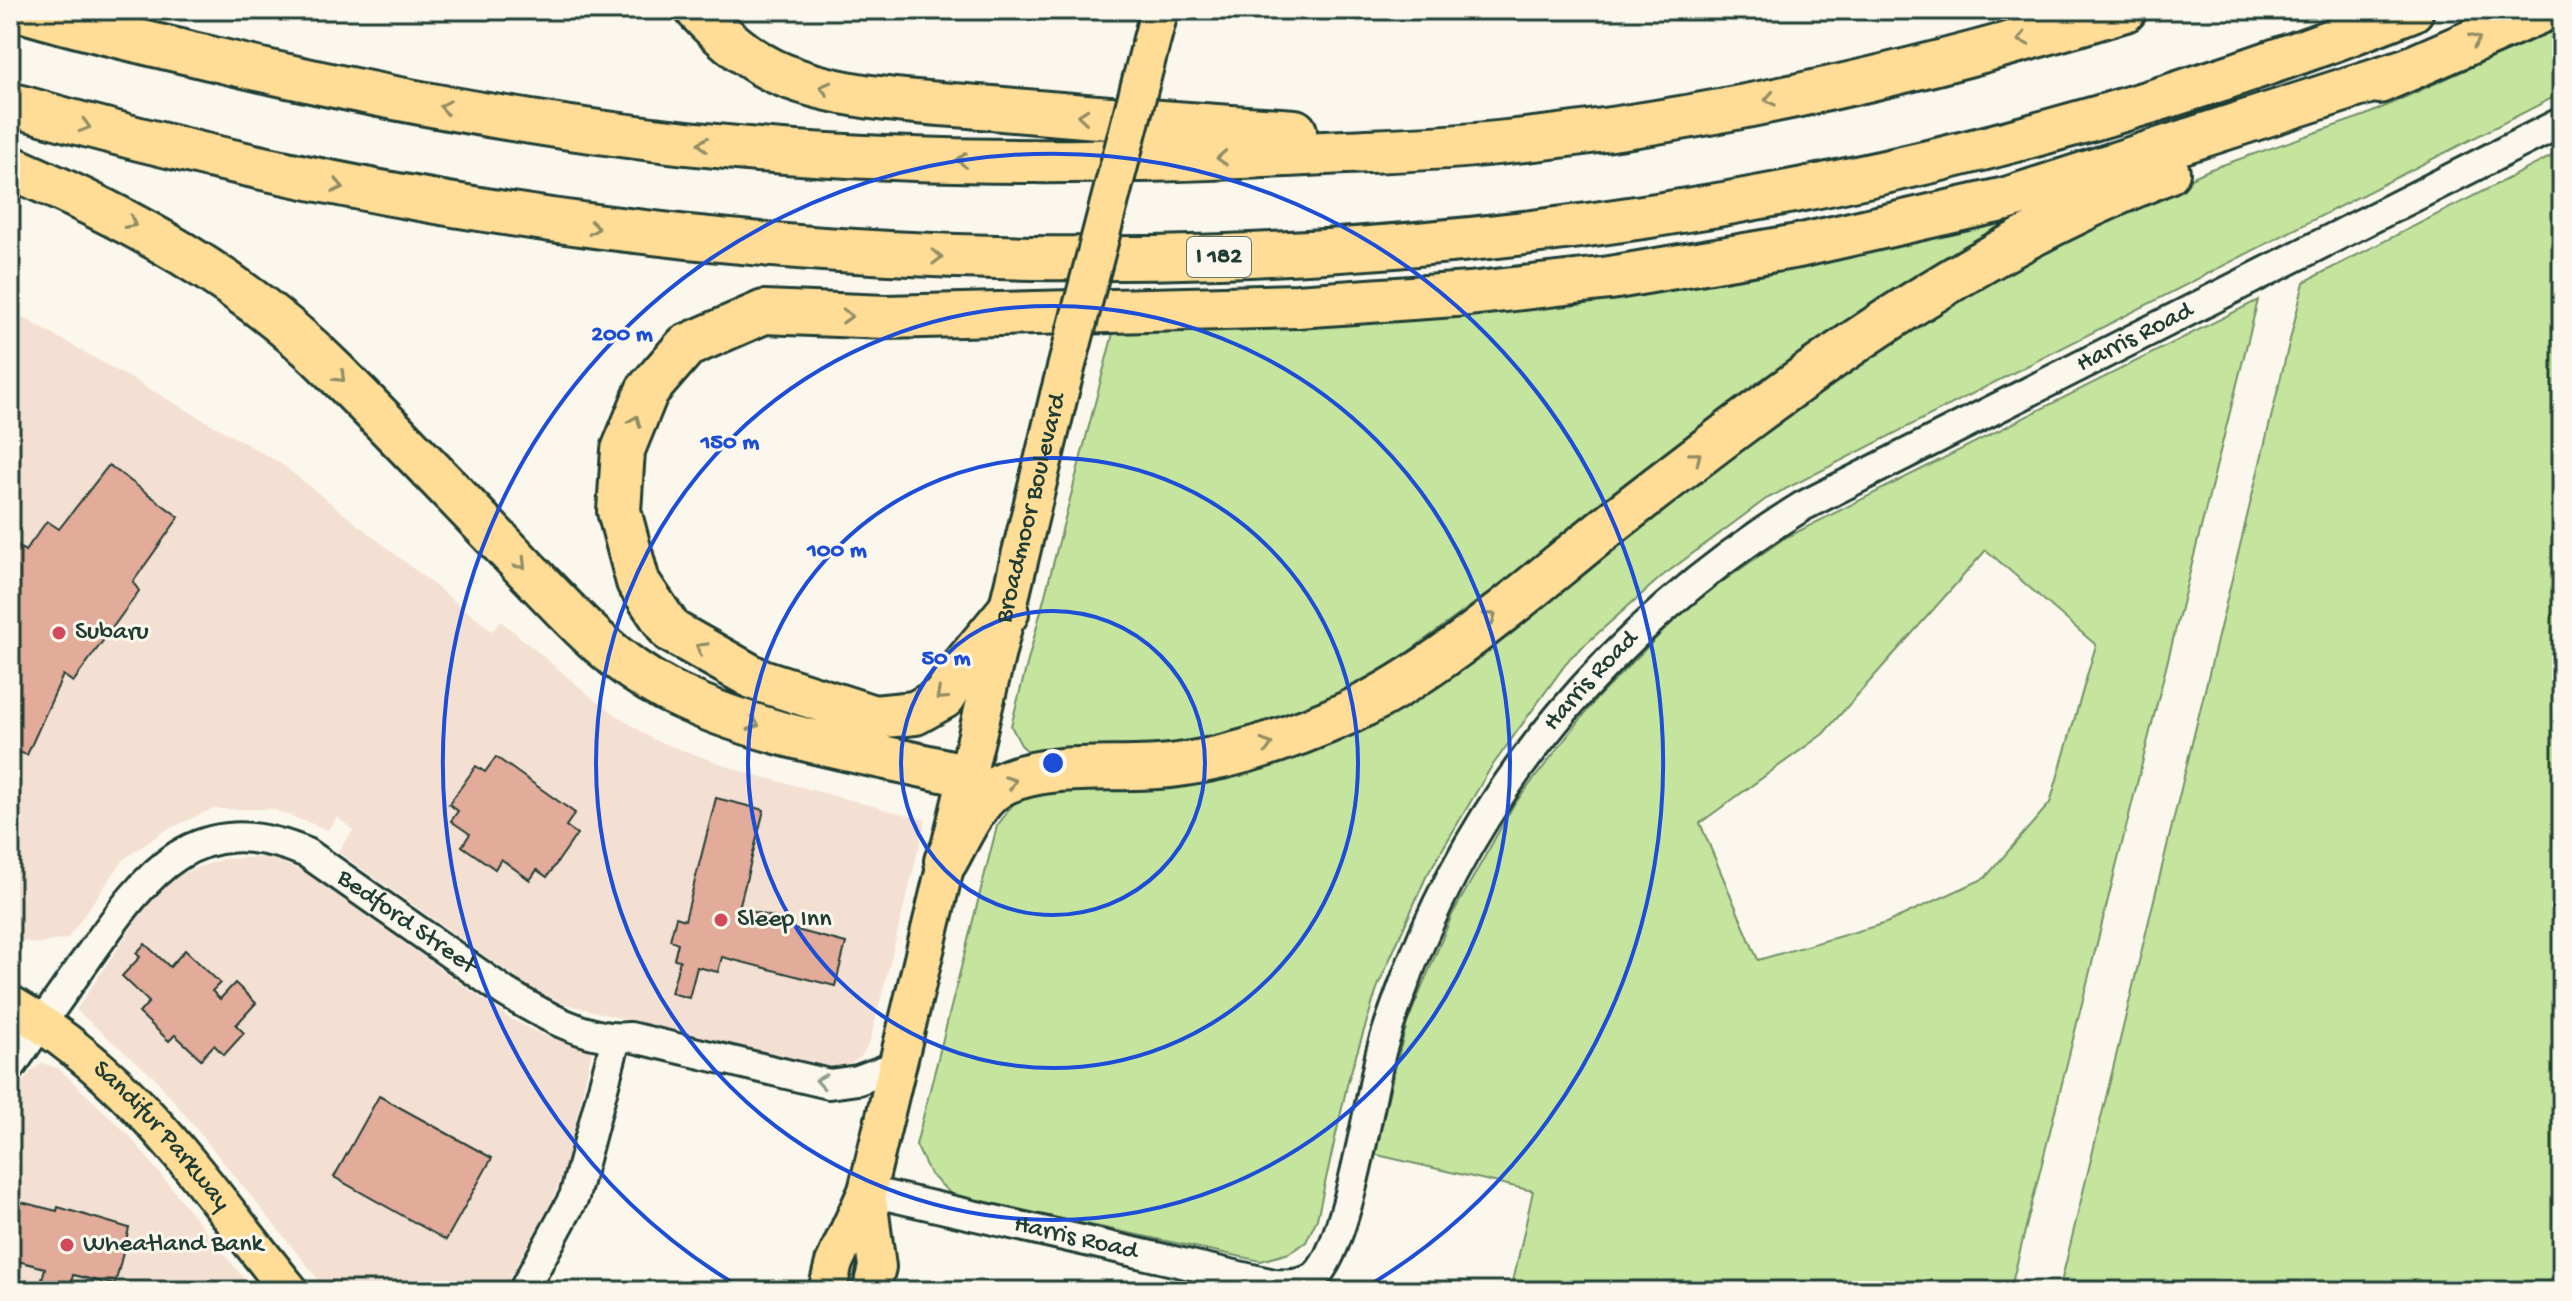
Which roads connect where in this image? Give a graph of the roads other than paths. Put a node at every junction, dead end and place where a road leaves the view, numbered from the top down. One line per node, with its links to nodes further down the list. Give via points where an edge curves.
1 (21, 10): 10 (highway, one-way to 1, via 1210,159 1028,162 746,149 397,99)
2 (697, 10): 10 (highway, one-way to 2, via 1120,119 828,90 782,75 750,57)
3 (2125, 10): 10 (highway, one-way to 10, via 1841,85)
4 (2412, 10): 8 (highway, I 182, one-way to 4, via 327,184 558,224 792,249 1150,261 1476,238 1679,210 1824,183 2053,129)
5 (2544, 10): 7 (highway, one-way to 5)
6 (1159, 12): 12 (main road, Broadmoor Boulevard, bridge)
7 (2406, 70): 12 (highway, one-way to 7, via 944,697 915,713 874,717 756,679 671,631 638,582 619,511 623,450 647,391 686,346 764,312 886,317 1297,306 1610,278 1798,246 2006,199); 14 (highway, one-way to 7, via 976,808 1003,782 1039,772 1178,765 1236,754 1355,710 1449,650 1767,402 1928,292 2017,241 2132,186)
8 (10, 104)
9 (2562, 122): 20 (street, Harris Road, via 1803,506 1706,571 1617,649 1505,787 1441,894 1383,1047 1336,1241 1314,1277 1274,1284)
10 (1496, 143)
11 (10, 167): 13 (highway, one-way to 13, via 135,224 195,260 293,333 592,637 664,689 769,729)
12 (1007, 613): 13 (main road, Broadmoor Boulevard)
13 (968, 776): 14 (main road, Broadmoor Boulevard)
14 (946, 861): 18 (main road, Broadmoor Boulevard)
15 (10, 1004): 16 (main road, Sandifur Parkway)
16 (41, 1023): 17 (street, Bedford Street, via 147,877 182,853 242,838 307,853 529,1006); 19 (street, Bedford Street); 21 (main road, Sandifur Parkway, via 96,1063 146,1111)
17 (616, 1039): 18 (street, Bedford Street, one-way to 17, via 829,1084 630,1037); 22 (street, via 574,1197)
18 (896, 1066): 20 (main road, Broadmoor Boulevard)
19 (10, 1068)
20 (867, 1191): 23 (main road, Broadmoor Boulevard); 24 (main road, Broadmoor Boulevard, via 877,1267)
21 (290, 1291)
22 (523, 1291)
23 (827, 1291)
24 (871, 1291)

